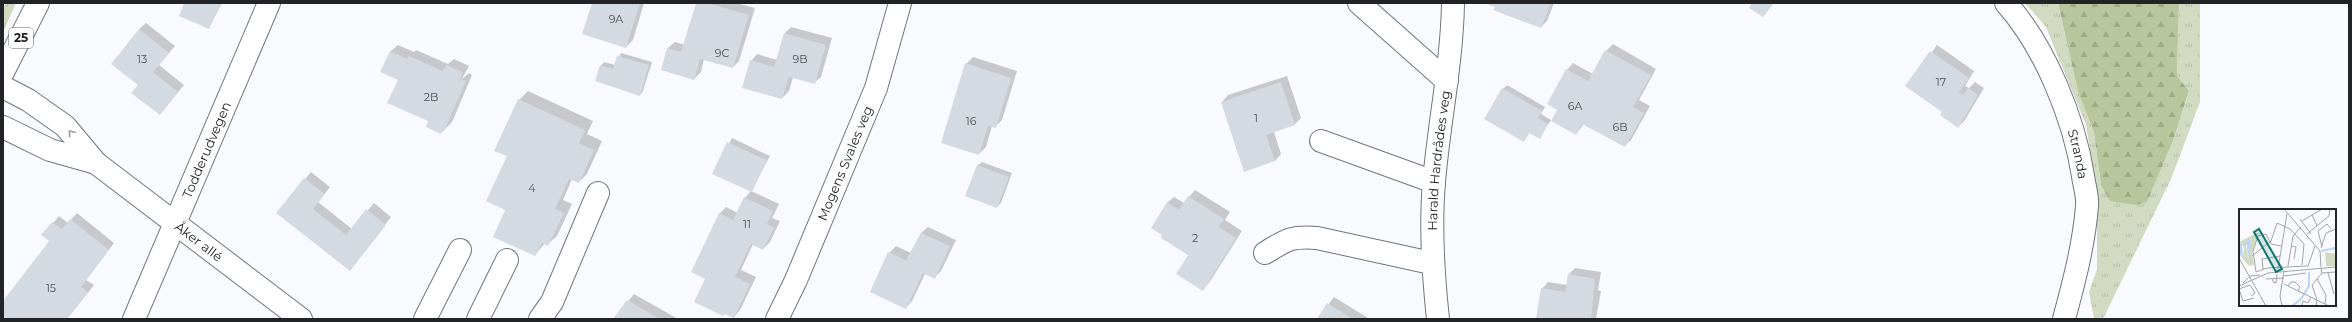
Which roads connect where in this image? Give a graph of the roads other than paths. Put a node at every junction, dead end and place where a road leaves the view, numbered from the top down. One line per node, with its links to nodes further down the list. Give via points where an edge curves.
1 (38, 3): 7 (main road, 25)
2 (269, 3): 15 (main road, Todderudvegen)
3 (1359, 3): 8 (main road)
4 (1453, 3): 8 (main road, Harald Hardrådes veg)
5 (2006, 3): 27 (main road, Stranda, via 2016,14 2046,65 2068,112 2080,155 2087,204 2079,262)
6 (895, 4): 25 (main road, Mogens Svales veg, via 876,88 796,280)
7 (3, 72)
8 (1447, 82): 13 (main road, Harald Hardrådes veg)
9 (3, 87): 12 (main road, Åker allé, one-way to 9, via 65,126 28,100)
10 (3, 127): 12 (main road, Åker allé, via 50,150)
11 (1321, 141): 13 (main road)
12 (96, 163): 15 (main road, Åker allé)
13 (1434, 182): 19 (main road, Harald Hardrådes veg)
14 (598, 193): 24 (main road, via 552,302)
15 (176, 222): 20 (main road, Todderudvegen); 21 (main road, Åker allé)
16 (460, 250): 22 (main road)
17 (1265, 254): 19 (main road, via 1287,239 1304,237)
18 (507, 260): 23 (main road)
19 (1431, 263): 26 (main road, Harald Hardrådes veg)
20 (134, 319)
21 (301, 319)
22 (426, 319)
23 (478, 319)
24 (540, 319)
25 (776, 319)
26 (1438, 319)
27 (2064, 319)

